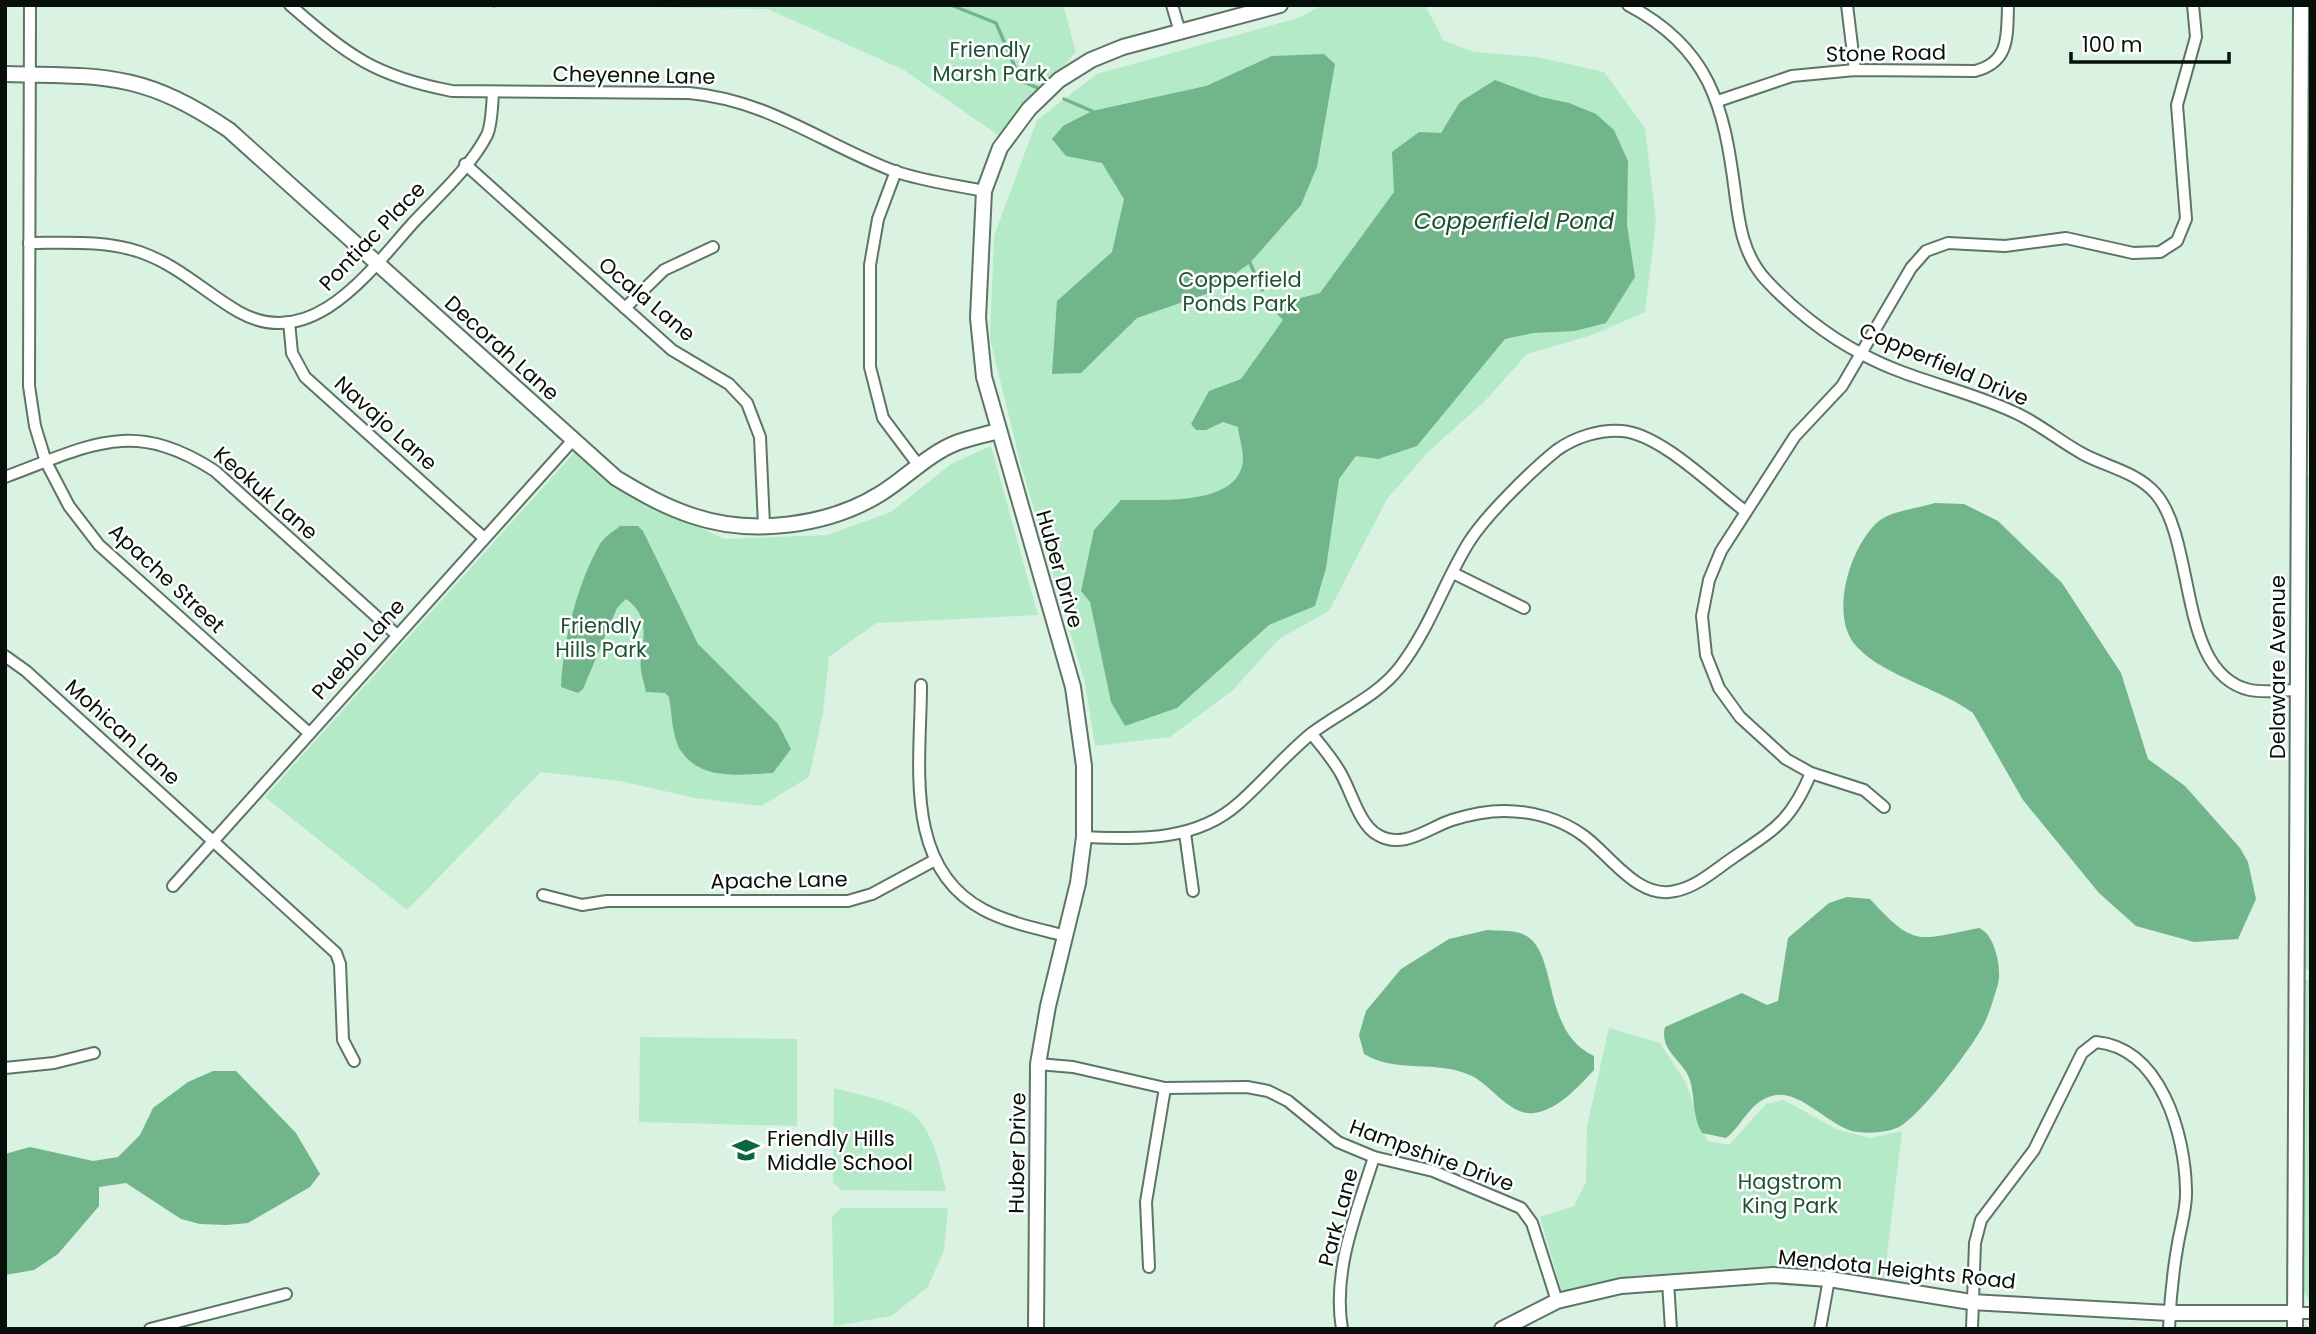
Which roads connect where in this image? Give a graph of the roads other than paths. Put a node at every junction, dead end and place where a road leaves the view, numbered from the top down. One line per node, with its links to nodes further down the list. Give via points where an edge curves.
1 (30, 5): 13 (street, Apache Street)
2 (290, 5): 14 (street, Cheyenne Lane, via 343,51 376,70 415,84)
3 (1172, 5): 10 (street)
4 (1280, 5): 10 (street, Huber Drive)
5 (1628, 5): 15 (street, Copperfield Drive, via 1655,19 1692,55)
6 (1847, 5): 11 (street)
7 (2008, 5): 11 (street, Stone Road, via 2007,46 1988,68)
8 (2193, 5): 24 (street, via 2196,37 2178,105 2186,219 2177,242 2160,252 2133,253 2066,239 2005,246 1948,243 1926,251 1911,268)
9 (2301, 5): 27 (street, Delaware Avenue)
10 (1180, 33): 18 (street, Huber Drive, via 1123,47 1059,80 1029,109 1000,148)
11 (1855, 70): 15 (street, Stone Road, via 1791,76)
12 (5, 74): 13 (street, Decorah Lane)
13 (29, 74): 19 (street, Apache Street); 21 (street, Decorah Lane, via 120,78 191,104 229,130)
14 (493, 93): 16 (street, Pontiac Place, via 488,133); 17 (street, Cheyenne Lane, via 724,96 765,109)
15 (1718, 101): 24 (street, Copperfield Drive, via 1740,229 1750,259 1766,280 1819,327)
16 (466, 164): 21 (street, Pontiac Place); 22 (street, Ocala Lane)
17 (896, 171): 18 (street, Cheyenne Lane); 29 (street, via 878,219 870,265 870,368 883,418)
18 (984, 191): 25 (street, Huber Drive, via 978,318)
19 (29, 243): 23 (street, Pontiac Place, via 99,244 138,251 181,270 240,313 264,321); 28 (street, Apache Street, via 29,386)
20 (713, 247): 22 (street, via 663,271)
21 (377, 264): 23 (street, Pontiac Place, via 333,306); 26 (street, Decorah Lane)
22 (625, 308): 32 (street, Ocala Lane, via 672,349 729,384 747,403 760,437)
23 (289, 322): 33 (street, Navajo Lane, via 292,353 305,377)
24 (1863, 355): 31 (street, via 1842,386 1795,436); 39 (street, Copperfield Drive, via 2019,415 2085,455 2133,475 2156,494 2173,524 2192,611 2215,669 2227,681 2251,690)
25 (998, 431): 29 (street, Decorah Lane, via 955,443); 45 (street, Huber Drive, via 1073,687 1084,766)
26 (573, 440): 32 (street, Decorah Lane, via 616,478 652,500 695,517); 33 (street, Pueblo Lane)
27 (2305, 452): 39 (street, Delaware Avenue)
28 (46, 462): 30 (street, Keokuk Lane); 36 (street, Keokuk Lane, via 90,445 119,440 154,441 187,452 215,471); 40 (street, Apache Street, via 69,506 99,545)
29 (919, 466): 32 (street, Decorah Lane, via 878,495 835,514)
30 (5, 477)
31 (1745, 511): 34 (street, via 1651,440 1623,431 1594,433 1558,449 1493,512 1470,540); 42 (street, via 1709,580 1702,616 1706,655 1719,688 1740,717 1786,759)
32 (764, 525)
33 (484, 538): 36 (street, Pueblo Lane)
34 (1453, 573): 35 (street); 41 (street, via 1420,639 1398,669 1371,695)
35 (1524, 607)
36 (397, 635): 40 (street, Pueblo Lane)
37 (5, 656): 46 (street, Mohican Lane)
38 (921, 685): 47 (street, via 920,811)
39 (2298, 690): 65 (street, Delaware Avenue)
40 (309, 733): 46 (street, Pueblo Lane)
41 (1312, 734): 42 (street, via 1339,770 1364,820 1386,839 1408,839 1477,813 1531,813 1583,834 1643,887 1657,892 1691,886 1782,825 1799,803); 44 (street, via 1237,806)
42 (1811, 774): 43 (street, via 1864,790)
43 (1884, 807)
44 (1185, 832): 45 (street, via 1143,840); 49 (street)
45 (1084, 837): 51 (street, Huber Drive)
46 (213, 839): 48 (street, Pueblo Lane); 53 (street, Mohican Lane, via 336,953 343,1040)
47 (934, 860): 50 (street, Apache Lane, via 872,894 848,901 607,901 582,905); 51 (street, via 955,887 982,909)
48 (173, 886)
49 (1193, 891)
50 (543, 895)
51 (1066, 936): 54 (street, Huber Drive)
52 (94, 1053): 55 (street)
53 (354, 1061)
54 (1038, 1064): 56 (street, Hampshire Drive, via 1073,1067); 68 (street, Huber Drive)
55 (5, 1068)
56 (1165, 1088): 57 (street, Hampshire Drive, via 1268,1091 1288,1101 1338,1142); 58 (street, via 1146,1202)
57 (1374, 1157): 62 (street, Hampshire Drive, via 1433,1171 1521,1208 1532,1223); 69 (street, Park Lane, via 1347,1242 1340,1280)
58 (1149, 1267)
59 (1829, 1279): 60 (street, Mendota Heights Road, via 1773,1275); 63 (street, Mendota Heights Road); 72 (street)
60 (1668, 1282): 62 (street, Mendota Heights Road, via 1621,1286); 71 (street)
61 (286, 1294): 67 (street)
62 (1557, 1301): 70 (street, Mendota Heights Road)
63 (1971, 1302): 64 (street, Mendota Heights Road); 64 (street, via 1981,1220 2034,1150 2082,1054 2096,1042 2113,1044 2147,1068 2181,1140 2187,1192); 73 (street)
64 (2169, 1313): 65 (street, Mendota Heights Road); 74 (street)
65 (2295, 1313): 66 (street); 75 (street, Delaware Avenue)
66 (2311, 1313)
67 (150, 1329)
68 (1036, 1329)
69 (1342, 1329)
70 (1503, 1329)
71 (1671, 1329)
72 (1820, 1329)
73 (1972, 1329)
74 (2169, 1329)
75 (2295, 1329)

